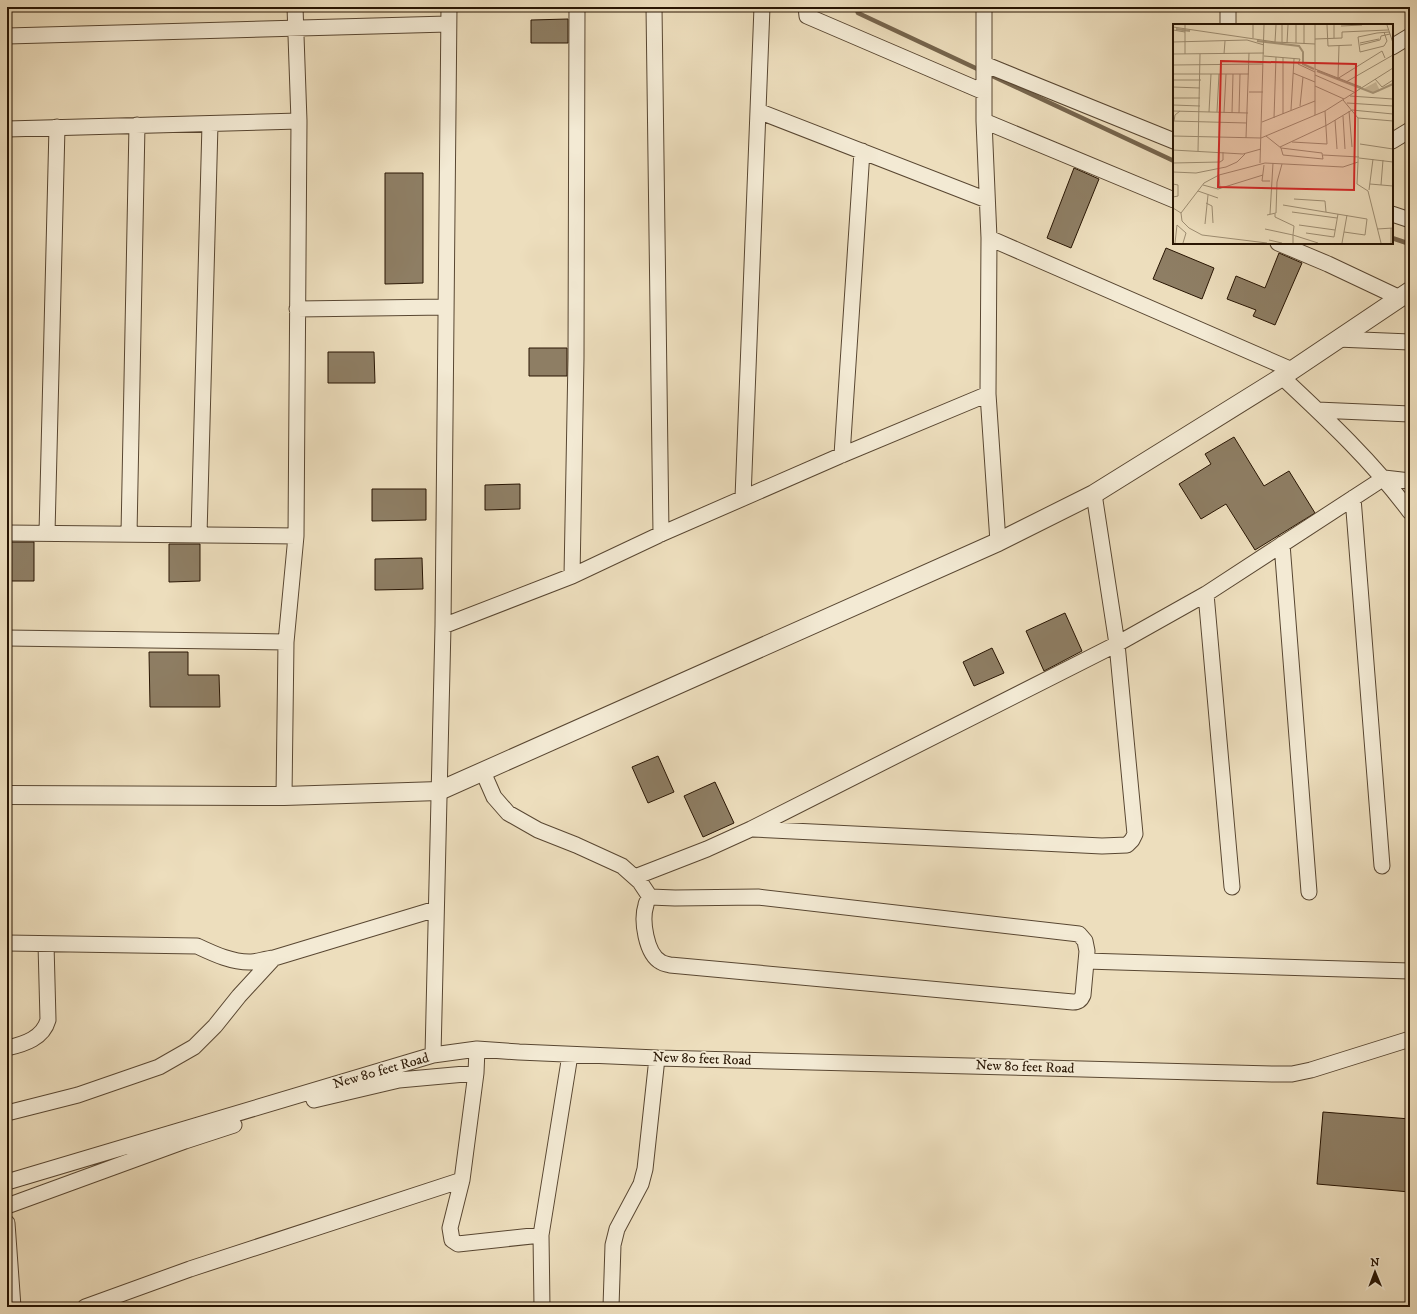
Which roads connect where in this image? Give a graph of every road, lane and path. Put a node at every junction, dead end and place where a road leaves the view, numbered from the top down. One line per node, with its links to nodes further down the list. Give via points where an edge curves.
1 (295, 7): 11 (street)
2 (449, 7): 9 (street)
3 (577, 7): 58 (street, via 576,358)
4 (654, 7): 53 (street)
5 (762, 7): 17 (street)
6 (806, 7): 16 (street, via 807,16)
7 (984, 7): 15 (street)
8 (1228, 7): 10 (street)
9 (448, 24): 11 (street); 35 (street)
10 (1228, 24)
11 (295, 28): 12 (street); 18 (street)
12 (7, 36)
13 (1410, 36): 14 (street)
14 (1393, 46)
15 (984, 64): 16 (street); 25 (street)
16 (984, 92): 19 (street)
17 (758, 111): 27 (street); 47 (street)
18 (299, 121): 20 (street); 36 (street)
19 (984, 121): 28 (street); 29 (street)
20 (210, 124): 21 (street); 54 (street)
21 (137, 126): 22 (street); 52 (street)
22 (57, 127): 23 (street); 51 (street)
23 (7, 129)
24 (1410, 130): 26 (street)
25 (1173, 140)
26 (1393, 140)
27 (862, 151): 28 (street); 43 (street)
28 (987, 200): 32 (street)
29 (1173, 200)
30 (1393, 214): 31 (street)
31 (1410, 220)
32 (989, 238): 39 (street); 40 (street)
33 (1280, 244): 34 (street)
34 (1405, 294): 37 (street)
35 (446, 307): 36 (street); 60 (street)
36 (297, 309): 55 (street)
37 (1337, 339): 38 (street); 39 (street)
38 (1410, 342)
39 (1287, 374): 41 (street); 46 (street)
40 (988, 394): 43 (street); 56 (street)
41 (1317, 410): 42 (street); 44 (street)
42 (1410, 414)
43 (842, 455): 47 (street)
44 (1384, 478): 45 (street); 48 (street); 49 (street)
45 (1410, 480)
46 (1094, 494): 56 (street); 63 (street)
47 (744, 498): 53 (street)
48 (1353, 498): 57 (street); 69 (street)
49 (1410, 512)
50 (7, 533): 51 (street)
51 (47, 533): 52 (street)
52 (129, 534): 54 (street)
53 (661, 534): 58 (street)
54 (200, 535): 55 (street)
55 (296, 536): 62 (street)
56 (998, 542): 64 (street)
57 (1282, 544): 59 (street); 72 (street)
58 (572, 576): 60 (street)
59 (1206, 594): 63 (street); 71 (street)
60 (443, 626): 65 (street)
61 (7, 638): 62 (street)
62 (286, 642): 67 (street)
63 (1118, 644): 68 (street); 68 (street, via 1135,834 1128,845 1102,846)
64 (483, 772): 65 (street); 70 (street, via 494,797 508,813 538,830 622,866)
65 (439, 791): 67 (street); 74 (street)
66 (7, 795): 67 (street)
67 (284, 796)
68 (751, 829): 70 (street)
69 (1382, 866)
70 (635, 877): 73 (street)
71 (1232, 887)
72 (1309, 892)
73 (650, 897): 78 (street, via 758,897 1079,934 1085,941); 78 (street, via 646,904 644,919 646,935 657,959 670,965 1077,1002 1083,995)
74 (436, 909): 77 (street); 83 (street)
75 (7, 943): 76 (street)
76 (46, 944): 77 (street, via 197,946 235,960 251,962); 81 (street, via 46,1028 28,1042)
77 (274, 958): 87 (street, via 194,1047 159,1067 78,1095)
78 (1086, 961): 79 (street)
79 (1410, 971)
80 (1410, 1039): 85 (street, New 80 feet Road, via 1292,1074)
81 (7, 1048)
82 (477, 1049): 83 (street, New 80 feet Road); 84 (street, New 80 feet Road); 86 (street)
83 (433, 1055): 89 (street, New 80 feet Road)
84 (570, 1055): 85 (street, New 80 feet Road); 92 (street)
85 (657, 1058): 96 (street, via 645,1169 641,1184 617,1230 613,1244)
86 (476, 1072): 88 (street); 90 (street, via 400,1080 306,1102 185,1140)
87 (7, 1113)
88 (462, 1180): 92 (street, via 450,1228 452,1240 458,1244); 94 (street, via 190,1269)
89 (7, 1182)
90 (7, 1206)
91 (7, 1223): 93 (street)
92 (541, 1235): 95 (street)
93 (13, 1307)
94 (85, 1307)
95 (542, 1307)
96 (611, 1307)

